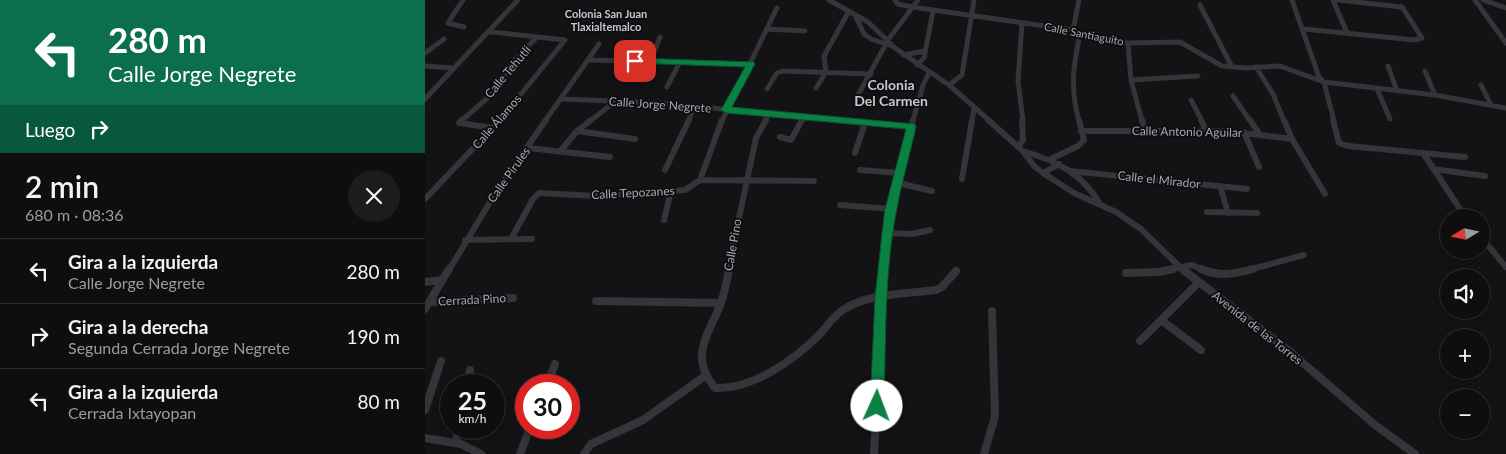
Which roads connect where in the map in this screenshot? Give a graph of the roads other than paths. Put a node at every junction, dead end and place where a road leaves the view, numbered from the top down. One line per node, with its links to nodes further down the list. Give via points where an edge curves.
1 (463, 0): 24 (street, via 448,23)
2 (518, 0): 29 (street)
3 (829, 0): 15 (street, Avenida de las Torres)
4 (895, 0): 17 (street, Calle Santiaguito)
5 (918, 0): 17 (street)
6 (974, 0): 22 (street)
7 (1079, 0): 27 (street)
8 (1292, 0): 26 (street)
9 (1333, 0): 30 (street)
10 (1338, 0): 30 (street, via 1403,7 1423,38 1415,40)
11 (1475, 0): 36 (street)
12 (1483, 0): 18 (street)
13 (847, 2): 15 (street)
14 (1200, 5): 49 (street)
15 (841, 6): 19 (street, Avenida de las Torres)
16 (777, 8): 25 (street)
17 (912, 8): 20 (street, Calle Santiaguito); 38 (street)
18 (1506, 8)
19 (849, 11): 21 (street, Avenida de las Torres); 53 (street, via 824,56)
20 (933, 11): 22 (street, Calle Santiaguito); 39 (street)
21 (855, 15): 38 (street, Avenida de las Torres, via 868,22); 38 (street, Avenida de las Torres, via 864,34)
22 (971, 17): 23 (street, Calle Santiaguito); 59 (street, via 962,76)
23 (1022, 23): 27 (street, Calle Santiaguito); 94 (street, via 1018,80 1024,133)
24 (465, 27)
25 (767, 29): 28 (street); 45 (street)
26 (1304, 29): 30 (street); 58 (street, via 1319,77)
27 (1073, 30): 31 (street, Calle Santiaguito)
28 (805, 31)
29 (491, 32): 32 (street); 51 (street)
30 (1347, 33)
31 (1079, 34): 35 (street, Calle Santiaguito); 86 (street, via 1073,68 1073,98)
32 (537, 37): 83 (street, Calle Álamos, via 565,40); 83 (street, Calle Tehutli, via 512,62 493,94 459,124)
33 (660, 37): 43 (street)
34 (444, 39): 40 (street)
35 (1128, 43): 49 (street, Calle Santiaguito, via 1180,42 1214,63); 57 (street)
36 (1506, 43)
37 (599, 44): 42 (street, Calle Pirules)
38 (889, 44): 41 (street, Avenida de las Torres); 55 (street)
39 (925, 52): 41 (street); 46 (street)
40 (425, 53)
41 (903, 55): 46 (street, Avenida de las Torres)
42 (590, 60): 43 (street); 70 (street, Calle Pirules)
43 (651, 61): 44 (street)
44 (680, 62): 45 (street); 61 (street)
45 (750, 64): 77 (street)
46 (917, 65): 54 (street, Avenida de las Torres)
47 (425, 66): 51 (street)
48 (1388, 66): 65 (street)
49 (1232, 67): 50 (street, Calle Santiaguito)
50 (1256, 67): 58 (street, Calle Santiaguito, via 1286,67); 91 (street, via 1273,94)
51 (453, 68): 69 (street)
52 (1425, 71): 67 (street)
53 (826, 72): 55 (street); 62 (street); 63 (street, via 780,72)
54 (929, 73): 59 (street, Avenida de las Torres); 82 (street)
55 (871, 74): 66 (street)
56 (1198, 76): 57 (street)
57 (1131, 80): 87 (street)
58 (1324, 82): 64 (street, Calle Santiaguito); 97 (street, via 1337,140 1342,145)
59 (949, 84): 76 (street, Avenida de las Torres)
60 (1481, 85): 73 (street)
61 (667, 88)
62 (816, 88)
63 (767, 89)
64 (1377, 89): 65 (street, Calle Santiaguito); 80 (street)
65 (1397, 91): 67 (street, Calle Santiaguito)
66 (858, 95)
67 (1435, 95): 73 (street, Calle Santiaguito)
68 (1233, 96): 89 (street)
69 (425, 99)
70 (562, 99): 72 (street, Calle Jorge Negrete); 93 (street, Calle Pirules)
71 (1191, 100): 84 (street)
72 (616, 101): 74 (street, Calle Jorge Negrete); 85 (street)
73 (1491, 105): 75 (street, Calle Santiaguito)
74 (695, 107): 77 (street, Calle Jorge Negrete); 104 (street)
75 (1506, 108)
76 (974, 109): 94 (street, Avenida de las Torres); 110 (street)
77 (726, 110): 78 (street, Calle Jorge Negrete); 111 (street)
78 (769, 114): 79 (street, Calle Jorge Negrete); 112 (street, Calle Pino, via 756,138)
79 (803, 118): 81 (street, Calle Jorge Negrete); 90 (street, via 791,140)
80 (1390, 120)
81 (865, 123): 82 (street, Calle Jorge Negrete); 96 (street)
82 (911, 127): 107 (street)
83 (493, 128): 120 (street, Calle Álamos)
84 (1205, 130): 87 (street, Calle Antonio Aguilar); 88 (street, Calle Antonio Aguilar)
85 (577, 131): 92 (street); 95 (street)
86 (1081, 131): 87 (street, Calle Antonio Aguilar); 100 (street, via 1083,143)
87 (1145, 131)
88 (1244, 132): 89 (street, Calle Antonio Aguilar); 102 (street)
89 (1260, 135): 91 (street, Calle Antonio Aguilar)
90 (780, 137)
91 (1292, 139): 119 (street)
92 (635, 140)
93 (528, 148): 95 (street); 133 (street, Calle Pirules)
94 (1021, 149): 100 (street, Avenida de las Torres); 108 (street, Avenida de las Torres)
95 (561, 150): 98 (street)
96 (855, 153)
97 (1423, 153): 99 (street); 103 (street)
98 (610, 157)
99 (1465, 157)
100 (1051, 159): 101 (street, Avenida de las Torres)
101 (1059, 164): 106 (street, Avenida de las Torres); 108 (street)
102 (1259, 167)
103 (1433, 169): 109 (street); 124 (street)
104 (665, 170)
105 (860, 170): 107 (street)
106 (1070, 171): 115 (street, Calle el Mirador); 121 (street, Avenida de las Torres, via 1091,190)
107 (900, 173): 114 (street)
108 (1043, 173): 121 (street, Avenida de las Torres, via 1074,193)
109 (1485, 176)
110 (962, 179)
111 (699, 180): 112 (street, Calle Tepozanes); 117 (street, Calle Tepozanes, via 685,190)
112 (746, 180): 113 (street, Calle Tepozanes); 147 (street, Calle Pino)
113 (815, 182)
114 (899, 183): 118 (street); 123 (street)
115 (1220, 186): 116 (street, Calle el Mirador); 126 (street)
116 (1247, 189)
117 (671, 191): 128 (street); 131 (street, Calle Tepozanes, via 596,196 539,193)
118 (932, 191)
119 (1325, 194)
120 (425, 199)
121 (1100, 204): 136 (street, Avenida de las Torres, via 1141,229)
122 (840, 205): 123 (street)
123 (891, 209): 130 (street)
124 (1460, 209)
125 (1207, 212): 126 (street)
126 (1228, 213): 127 (street)
127 (1257, 213)
128 (664, 220)
129 (931, 230): 130 (street, via 912,234)
130 (887, 233): 144 (street)
131 (511, 239): 132 (street); 133 (street)
132 (532, 239)
133 (465, 240): 140 (street, Calle Pirules)
134 (1490, 248): 137 (street)
135 (1304, 255): 136 (street, via 1231,275 1218,275 1192,265)
136 (1179, 267): 139 (street, via 1159,272); 142 (street, Avenida de las Torres)
137 (1506, 267)
138 (956, 271): 144 (street, via 935,290)
139 (1126, 273)
140 (441, 280): 141 (street); 146 (street, Calle Pirules)
141 (425, 282)
142 (1198, 283): 150 (street); 168 (street, Avenida de las Torres, via 1288,350 1375,425)
143 (513, 298): 146 (street, Cerrada Pino)
144 (881, 298): 158 (street, via 835,314 820,334 793,357 731,389 715,388); 166 (street)
145 (596, 301): 147 (street)
146 (430, 302): 148 (street, Calle Pirules)
147 (721, 303): 158 (street, Calle Pino, via 702,345)
148 (425, 310)
149 (992, 311): 167 (street, via 995,416)
150 (1161, 320): 151 (street); 152 (street)
151 (1139, 341)
152 (1201, 350)
153 (441, 361): 159 (street)
154 (555, 364): 157 (street)
155 (471, 370): 156 (street)
156 (470, 374)
157 (551, 374)
158 (705, 376): 165 (street, via 643,420 591,444)
159 (425, 410)
160 (425, 438): 162 (street)
161 (526, 439): 164 (street)
162 (456, 441): 163 (street)
163 (481, 454)
164 (520, 454)
165 (585, 454)
166 (873, 454)
167 (984, 454)
168 (1415, 454)

